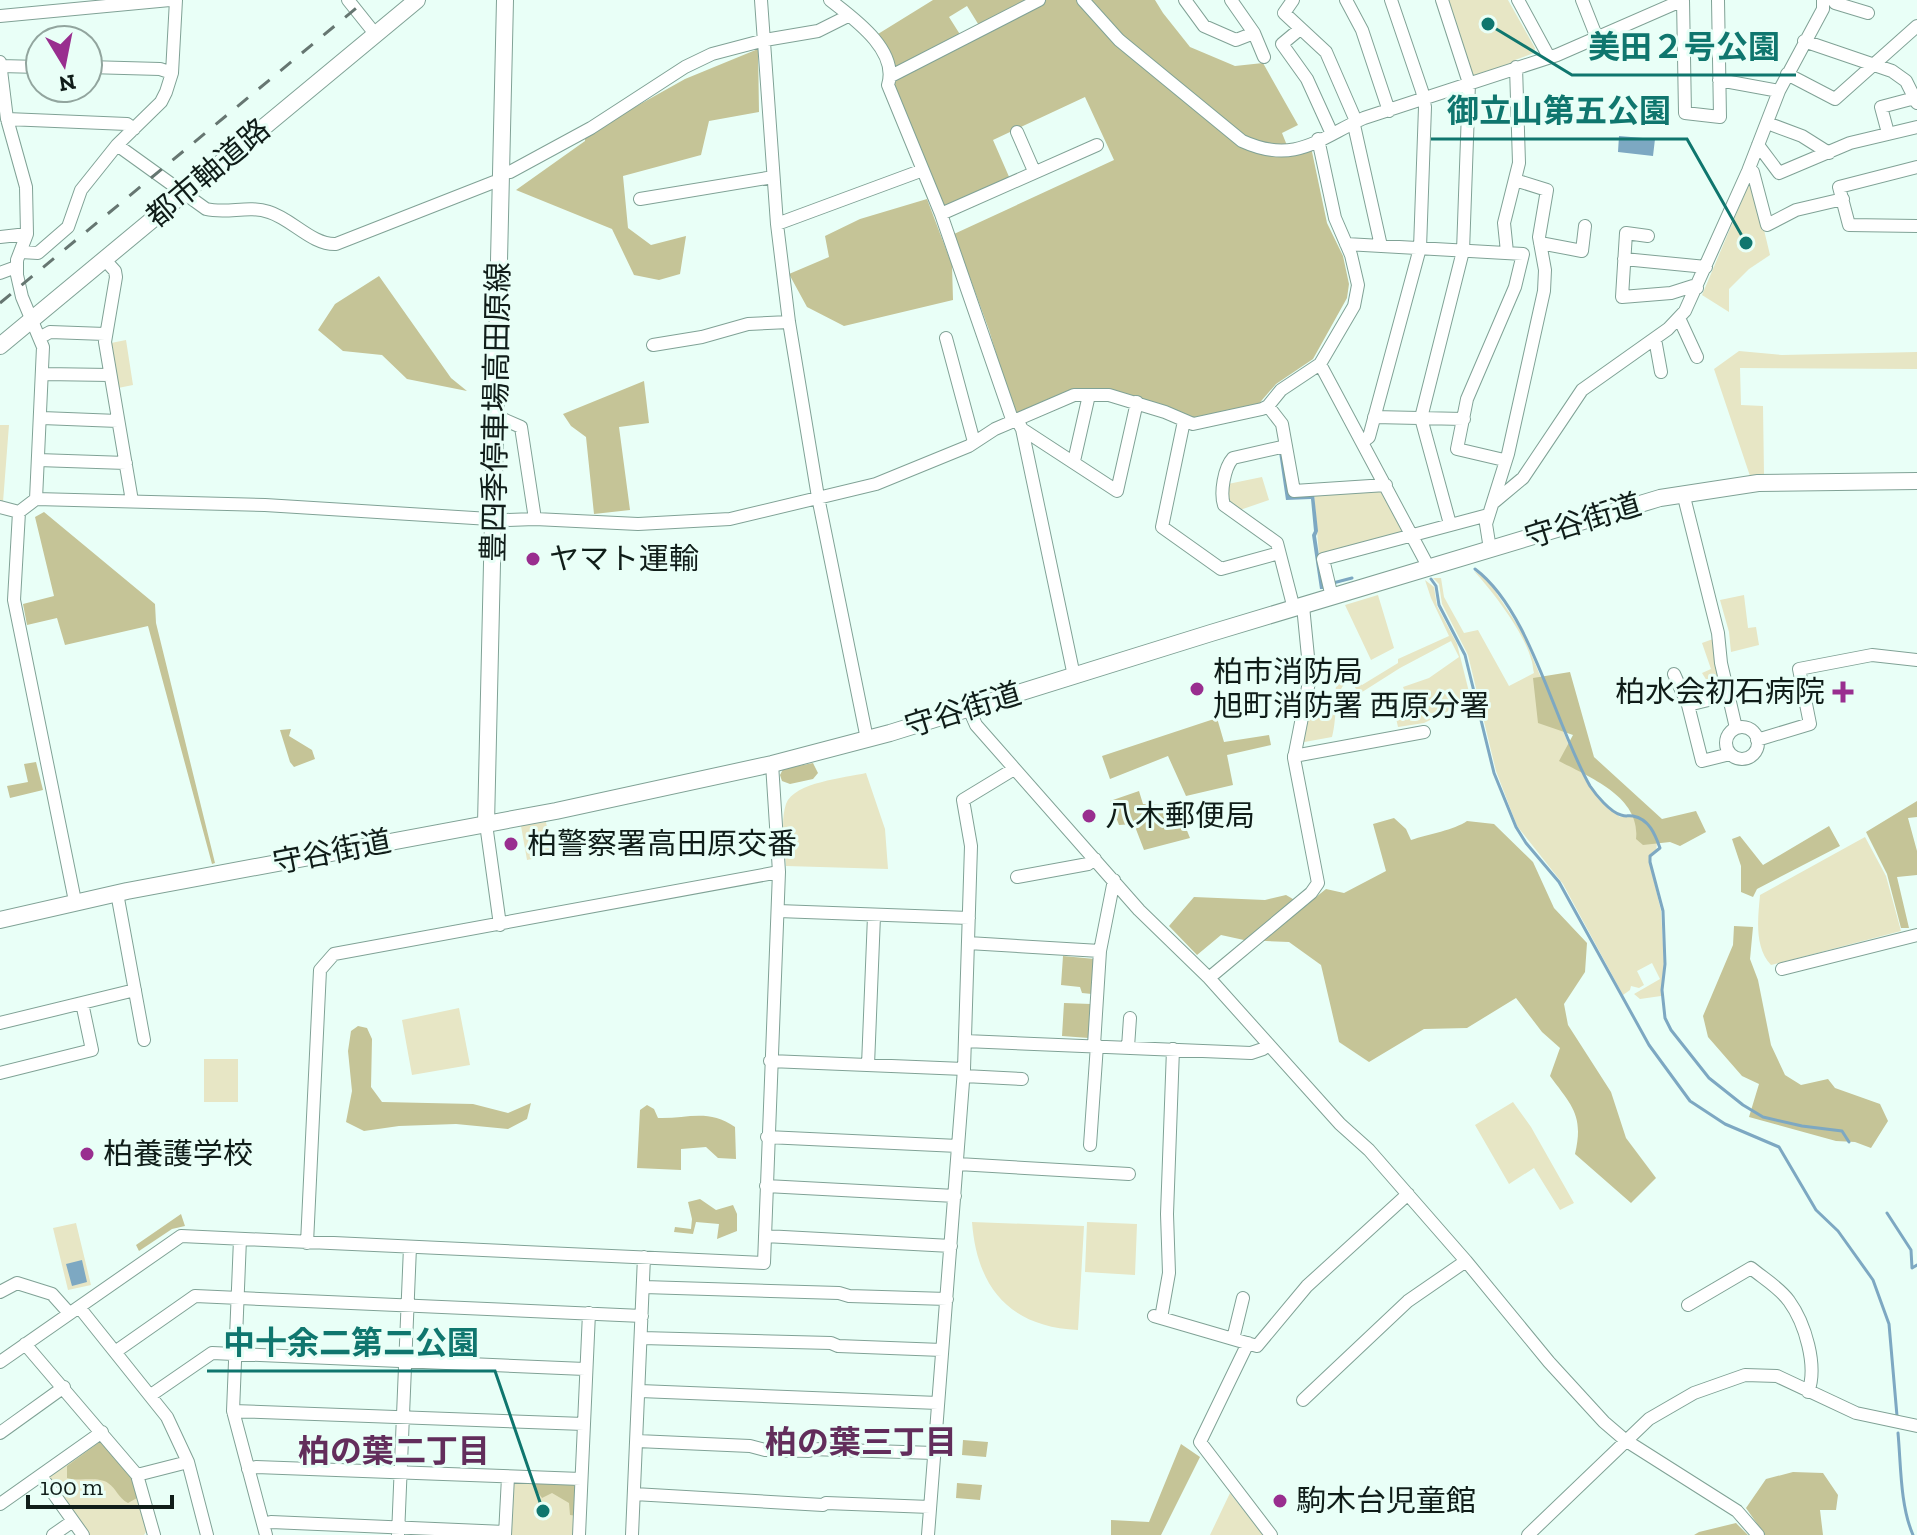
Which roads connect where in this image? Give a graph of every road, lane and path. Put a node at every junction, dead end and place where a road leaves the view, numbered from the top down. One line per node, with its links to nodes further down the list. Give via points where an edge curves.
1 (170, 0): 25 (street)
2 (176, 0): 42 (street)
3 (348, 0): 30 (street)
4 (417, 0): 30 (main road, 都市軸道路)
5 (505, 0): 69 (main road, 豊四季停車場高田原線)
6 (761, 0): 32 (street)
7 (830, 0): 26 (street)
8 (1039, 0): 44 (street)
9 (1083, 0): 60 (street, via 1119,40 1242,141 1279,153)
10 (1185, 0): 29 (street, via 1204,26 1236,40)
11 (1231, 0): 29 (street)
12 (1293, 0): 28 (street, via 1284,13)
13 (1346, 0): 51 (street, via 1362,30)
14 (1406, 0): 23 (street)
15 (1442, 0): 47 (street)
16 (1518, 0): 35 (street)
17 (1582, 0): 31 (street)
18 (1683, 0): 31 (street); 45 (street, via 1685,113 1720,117)
19 (1718, 0): 45 (street)
20 (1815, 0): 21 (street)
21 (1823, 0): 33 (street)
22 (1833, 0): 24 (street)
23 (1392, 2): 49 (street)
24 (1868, 13)
25 (0, 16)
26 (848, 16): 32 (street, via 818,31); 44 (street, via 878,40)
27 (1917, 26): 37 (street)
28 (1300, 29): 53 (street, via 1326,52); 59 (street, via 1282,44 1307,79)
29 (1254, 33): 34 (street)
30 (376, 35): 72 (main road, 都市軸道路)
31 (1597, 38): 35 (street)
32 (765, 40): 69 (street, via 685,67); 70 (street)
33 (1804, 41): 37 (street); 43 (street)
34 (1264, 57)
35 (1549, 57): 40 (street)
36 (0, 64): 38 (street); 52 (street)
37 (1874, 65): 43 (street, via 1835,99); 46 (street)
38 (24, 66)
39 (104, 67): 42 (street)
40 (1516, 67): 47 (street); 71 (street)
41 (1917, 71): 46 (street)
42 (172, 73): 56 (street, via 161,102)
43 (1787, 74): 48 (street)
44 (891, 76): 66 (street, via 888,85)
45 (1719, 80): 48 (street)
46 (1906, 81): 50 (street)
47 (1469, 83): 49 (street); 86 (street)
48 (1779, 91): 54 (street)
49 (1424, 99): 51 (street); 85 (street)
50 (1916, 101): 58 (street, via 1881,107)
51 (1389, 111): 53 (street)
52 (7, 119): 56 (street, via 127,124); 79 (street, via 26,187)
53 (1355, 123): 59 (street); 84 (street)
54 (1767, 123): 63 (street); 64 (street)
55 (1917, 127): 58 (street)
56 (134, 129): 61 (street)
57 (1017, 132): 67 (street)
58 (1888, 133): 64 (street)
59 (1332, 134): 60 (street)
60 (1318, 139): 83 (street)
61 (117, 145): 72 (street); 87 (street, via 81,190 68,227 38,253)
62 (1097, 145): 67 (street)
63 (1758, 145): 64 (street, via 1779,173); 68 (street)
64 (1829, 153)
65 (1917, 167): 74 (street, via 1839,187)
66 (923, 170): 75 (street); 76 (street)
67 (1034, 171): 75 (street)
68 (1748, 171): 74 (street, via 1753,172 1767,225 1796,210); 92 (street)
69 (502, 177): 72 (street, via 336,244 326,244 272,213 255,208 223,213 206,209); 112 (main road, 豊四季停車場高田原線)
70 (773, 177): 73 (street); 76 (street)
71 (1515, 180): 82 (street, via 1547,190); 88 (street, via 1504,223)
72 (184, 193): 90 (main road, 都市軸道路)
73 (640, 199)
74 (1843, 199): 78 (street, via 1849,225)
75 (941, 214): 119 (street)
76 (777, 224): 97 (street)
77 (1585, 226): 82 (street, via 1582,251)
78 (1917, 226)
79 (27, 234): 81 (street); 87 (street)
80 (1648, 236): 89 (street, via 1626,233)
81 (0, 237)
82 (1540, 243): 124 (street, via 1544,291)
83 (1346, 244): 84 (street); 105 (street, via 1358,285 1354,306)
84 (1381, 246): 85 (street)
85 (1420, 248): 86 (street); 113 (street)
86 (1463, 251): 88 (street); 115 (street)
87 (21, 252): 91 (street)
88 (1507, 252): 116 (street, via 1523,254 1515,287 1467,399)
89 (1624, 259): 92 (street); 94 (street, via 1622,297)
90 (105, 260): 96 (main road, 都市軸道路); 98 (street, via 116,277)
91 (16, 267): 93 (street); 96 (street)
92 (1706, 267): 94 (street)
93 (0, 273)
94 (1697, 288): 95 (street)
95 (1679, 318): 101 (street); 104 (street)
96 (32, 319): 99 (street); 103 (main road, 都市軸道路)
97 (789, 322): 102 (street, via 748,324); 130 (street)
98 (105, 334): 99 (street, via 50,332); 108 (street)
99 (41, 337): 107 (street)
100 (946, 338): 120 (street)
101 (1655, 339): 106 (street); 134 (street, via 1582,390 1523,478)
102 (653, 345)
103 (0, 346)
104 (1697, 357)
105 (1320, 364): 111 (street, via 1281,390); 121 (street)
106 (1661, 372)
107 (44, 374): 108 (street); 114 (street)
108 (110, 375): 117 (street)
109 (1089, 395): 110 (street); 119 (street, via 1074,395); 125 (street)
110 (1137, 402): 118 (street); 125 (street, via 1117,491)
111 (1268, 406): 118 (street, via 1193,424); 122 (street, via 1282,424)
112 (496, 416): 136 (street, via 521,427); 137 (main road, 豊四季停車場高田原線)
113 (1374, 417): 115 (street); 121 (street, via 1369,437)
114 (42, 418): 117 (street); 123 (street)
115 (1421, 418): 116 (street); 138 (street)
116 (1464, 419): 124 (street, via 1457,449)
117 (118, 421): 126 (street)
118 (1184, 421): 141 (street, via 1162,527 1221,569)
119 (1017, 423): 120 (street); 125 (street); 147 (street)
120 (974, 442): 130 (street, via 876,484)
121 (1362, 442): 128 (street)
122 (1286, 446): 128 (street, via 1294,491); 141 (street, via 1233,458 1222,498 1224,505 1277,543)
123 (38, 460): 126 (street); 131 (street)
124 (1504, 460): 134 (street)
125 (1074, 461)
126 (126, 463): 132 (street)
127 (1917, 481): 129 (main road, 守谷街道, via 1772,483)
128 (1386, 485): 139 (street)
129 (1683, 493): 140 (main road, 守谷街道); 148 (street)
130 (818, 497): 136 (street, via 730,519 681,524); 153 (street)
131 (36, 499): 132 (street); 135 (street)
132 (132, 501): 137 (street)
133 (0, 507): 135 (street)
134 (1491, 509): 138 (street); 140 (street)
135 (19, 512): 165 (street, via 14,600)
136 (535, 519): 137 (street)
137 (493, 520): 159 (main road, 豊四季停車場高田原線)
138 (1450, 524): 139 (street)
139 (1412, 534): 142 (street); 143 (street, via 1323,559)
140 (1490, 549): 142 (main road, 守谷街道)
141 (1279, 553): 144 (street)
142 (1429, 568): 143 (main road, 守谷街道)
143 (1332, 597): 144 (main road, 守谷街道)
144 (1298, 608): 147 (main road, 守谷街道); 156 (street, via 1310,677)
145 (1917, 660): 154 (street, via 1872,655 1799,669 1810,724)
146 (1674, 674): 149 (street)
147 (1074, 676): 150 (main road, 守谷街道)
148 (1729, 695): 149 (street); 151 (street)
149 (1688, 705): 155 (street, via 1702,761)
150 (969, 709): 153 (main road, 守谷街道); 158 (street)
151 (1736, 728): 154 (street, via 1748,728); 155 (street, via 1726,739)
152 (1424, 732): 156 (street)
153 (867, 739): 157 (main road, 守谷街道)
154 (1757, 740): 155 (street, via 1749,757)
155 (1730, 754)
156 (1294, 756): 175 (street, via 1318,883)
157 (772, 764): 159 (main road, 守谷街道); 161 (street)
158 (1014, 769): 160 (street); 168 (street, via 963,800 971,846)
159 (486, 824): 164 (main road, 守谷街道); 170 (street)
160 (1095, 859): 162 (street); 163 (street)
161 (779, 872): 166 (street); 170 (street)
162 (1017, 877)
163 (1114, 880): 173 (street); 175 (street)
164 (117, 893): 165 (main road, 守谷街道); 176 (street)
165 (75, 901): 169 (main road, 守谷街道)
166 (778, 911): 167 (street); 186 (street)
167 (874, 916): 168 (street); 187 (street)
168 (969, 918): 172 (street)
169 (0, 920)
170 (500, 925): 201 (street, via 334,954 320,970)
171 (1917, 935): 174 (street)
172 (968, 943): 173 (street); 181 (street)
173 (1100, 951): 183 (street)
174 (1782, 969)
175 (1209, 978): 182 (street)
176 (135, 990): 177 (street); 180 (street)
177 (82, 1003): 179 (street); 189 (street, via 92,1050)
178 (1130, 1018): 184 (street)
179 (0, 1023)
180 (144, 1040)
181 (965, 1041): 183 (street); 188 (street)
182 (1268, 1044): 185 (street, via 1251,1053); 197 (street)
183 (1095, 1045): 184 (street); 192 (street)
184 (1128, 1047): 185 (street)
185 (1173, 1049): 217 (street, via 1169,1273 1157,1317)
186 (770, 1061): 187 (street); 191 (street)
187 (868, 1065): 188 (street)
188 (964, 1072): 190 (street); 193 (street)
189 (0, 1073)
190 (1022, 1079)
191 (767, 1137): 193 (street); 196 (street)
192 (1090, 1145)
193 (958, 1146): 194 (street)
194 (958, 1164): 195 (street); 198 (street)
195 (1129, 1174)
196 (766, 1186): 198 (street); 199 (street)
197 (1408, 1194): 205 (street); 218 (street, via 1307,1286 1257,1346)
198 (955, 1196): 202 (street)
199 (765, 1236): 202 (street); 204 (street, via 764,1263)
200 (240, 1239): 201 (street); 208 (street); 213 (street, via 181,1236)
201 (307, 1243): 203 (street)
202 (951, 1246): 210 (street)
203 (410, 1247): 204 (street); 211 (street)
204 (644, 1257): 206 (street)
205 (1466, 1261): 230 (street, via 1408,1301); 238 (street, via 1549,1362)
206 (644, 1287): 210 (street); 215 (street)
207 (0, 1292): 213 (street, via 17,1283 52,1294)
208 (237, 1298): 211 (street); 221 (street, via 195,1296); 222 (street)
209 (1243, 1298): 217 (street)
210 (947, 1299): 220 (street)
211 (408, 1305): 214 (street); 223 (street)
212 (1688, 1305): 228 (street, via 1751,1268 1789,1300 1799,1321 1808,1347)
213 (74, 1310): 219 (street); 221 (street)
214 (589, 1313): 215 (street); 225 (street)
215 (642, 1316): 216 (street)
216 (642, 1338): 220 (street); 227 (street)
217 (1233, 1339): 218 (street)
218 (1248, 1343): 262 (street, via 1200,1442)
219 (25, 1344): 224 (street); 226 (street)
220 (942, 1350): 231 (street)
221 (115, 1352): 229 (street)
222 (235, 1354): 223 (street); 229 (street, via 212,1353); 232 (street)
223 (405, 1361): 225 (street); 233 (street)
224 (0, 1362)
225 (585, 1369): 234 (street)
226 (64, 1387): 236 (street); 237 (street)
227 (640, 1391): 231 (street); 239 (street)
228 (1808, 1392): 235 (street, via 1856,1413); 238 (street, via 1777,1376 1745,1375 1694,1393)
229 (151, 1395): 241 (street)
230 (1303, 1400)
231 (938, 1403): 240 (street)
232 (233, 1411): 233 (street); 242 (street)
233 (403, 1417): 234 (street); 243 (street)
234 (584, 1424): 247 (street)
235 (1917, 1426)
236 (102, 1432): 244 (street); 245 (street)
237 (0, 1433)
238 (1625, 1440): 263 (street); 264 (street, via 1737,1511)
239 (637, 1441): 240 (street); 248 (street)
240 (934, 1453): 250 (street)
241 (188, 1462): 244 (street); 258 (street)
242 (248, 1469): 243 (street); 252 (street)
243 (401, 1472): 246 (street); 253 (street)
244 (137, 1475): 254 (street)
245 (41, 1476): 249 (street); 251 (street)
246 (508, 1477): 247 (street); 255 (street)
247 (581, 1479): 259 (street)
248 (634, 1494): 250 (street); 260 (street)
249 (0, 1504)
250 (930, 1507): 261 (street)
251 (73, 1521): 256 (street); 257 (street)
252 (265, 1530): 253 (street, via 271,1522)
253 (398, 1531): 255 (street)
254 (152, 1534)
255 (505, 1534)
256 (53, 1535)
257 (83, 1535)
258 (207, 1535)
259 (579, 1535)
260 (632, 1535)
261 (928, 1535)
262 (1271, 1535)
263 (1528, 1535)
264 (1758, 1535)

